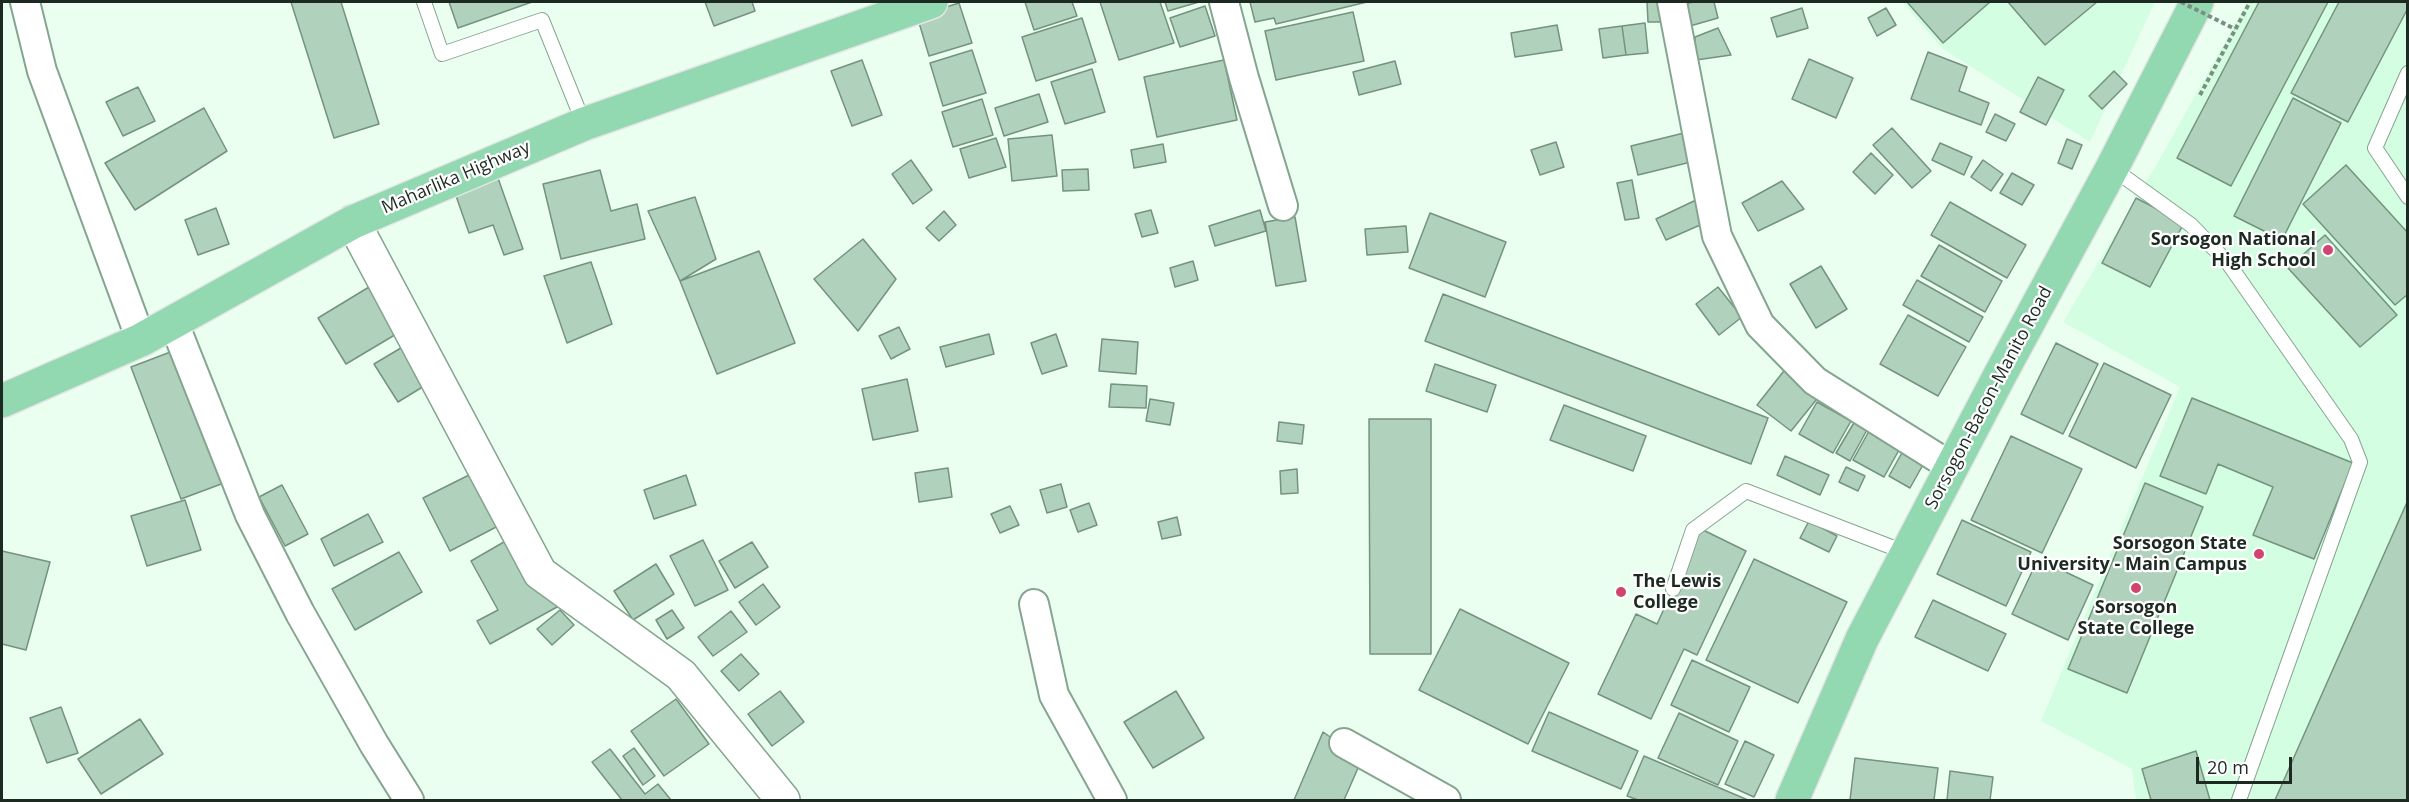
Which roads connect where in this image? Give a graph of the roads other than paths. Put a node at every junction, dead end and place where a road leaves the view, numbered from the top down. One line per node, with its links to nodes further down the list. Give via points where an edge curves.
1 (25, 2): 14 (street, via 42,71)
2 (423, 2): 8 (lane, via 442,54 542,20)
3 (931, 2): 8 (main road, Maharlika Highway)
4 (1224, 2): 11 (street)
5 (1672, 2): 16 (street, via 1717,236 1760,325 1815,381)
6 (2197, 2): 9 (main road, Sorsogon-Bacon-Manito Road)
7 (2408, 73): 10 (lane, via 2375,148)
8 (584, 124): 12 (main road, Maharlika Highway)
9 (2112, 168): 16 (main road, Sorsogon-Bacon-Manito Road); 26 (lane, via 2191,225 2228,263 2351,439 2360,462)
10 (2408, 196)
11 (1283, 206)
12 (353, 222): 13 (main road, Maharlika Highway); 22 (street, via 540,573 681,675)
13 (173, 321): 14 (main road, Maharlika Highway); 21 (street, via 250,515 306,624)
14 (141, 340): 15 (main road, Maharlika Highway)
15 (2, 401)
16 (1952, 467): 17 (main road, Sorsogon-Bacon-Manito Road)
17 (1908, 553): 18 (lane, via 1746,491 1693,530); 25 (main road, Sorsogon-Bacon-Manito Road, via 1862,639)
18 (1673, 589)
19 (1034, 604): 23 (street, via 1054,695)
20 (1344, 743): 24 (street)
21 (409, 801)
22 (783, 801)
23 (1112, 801)
24 (1446, 801)
25 (1792, 801)
26 (2239, 801)

